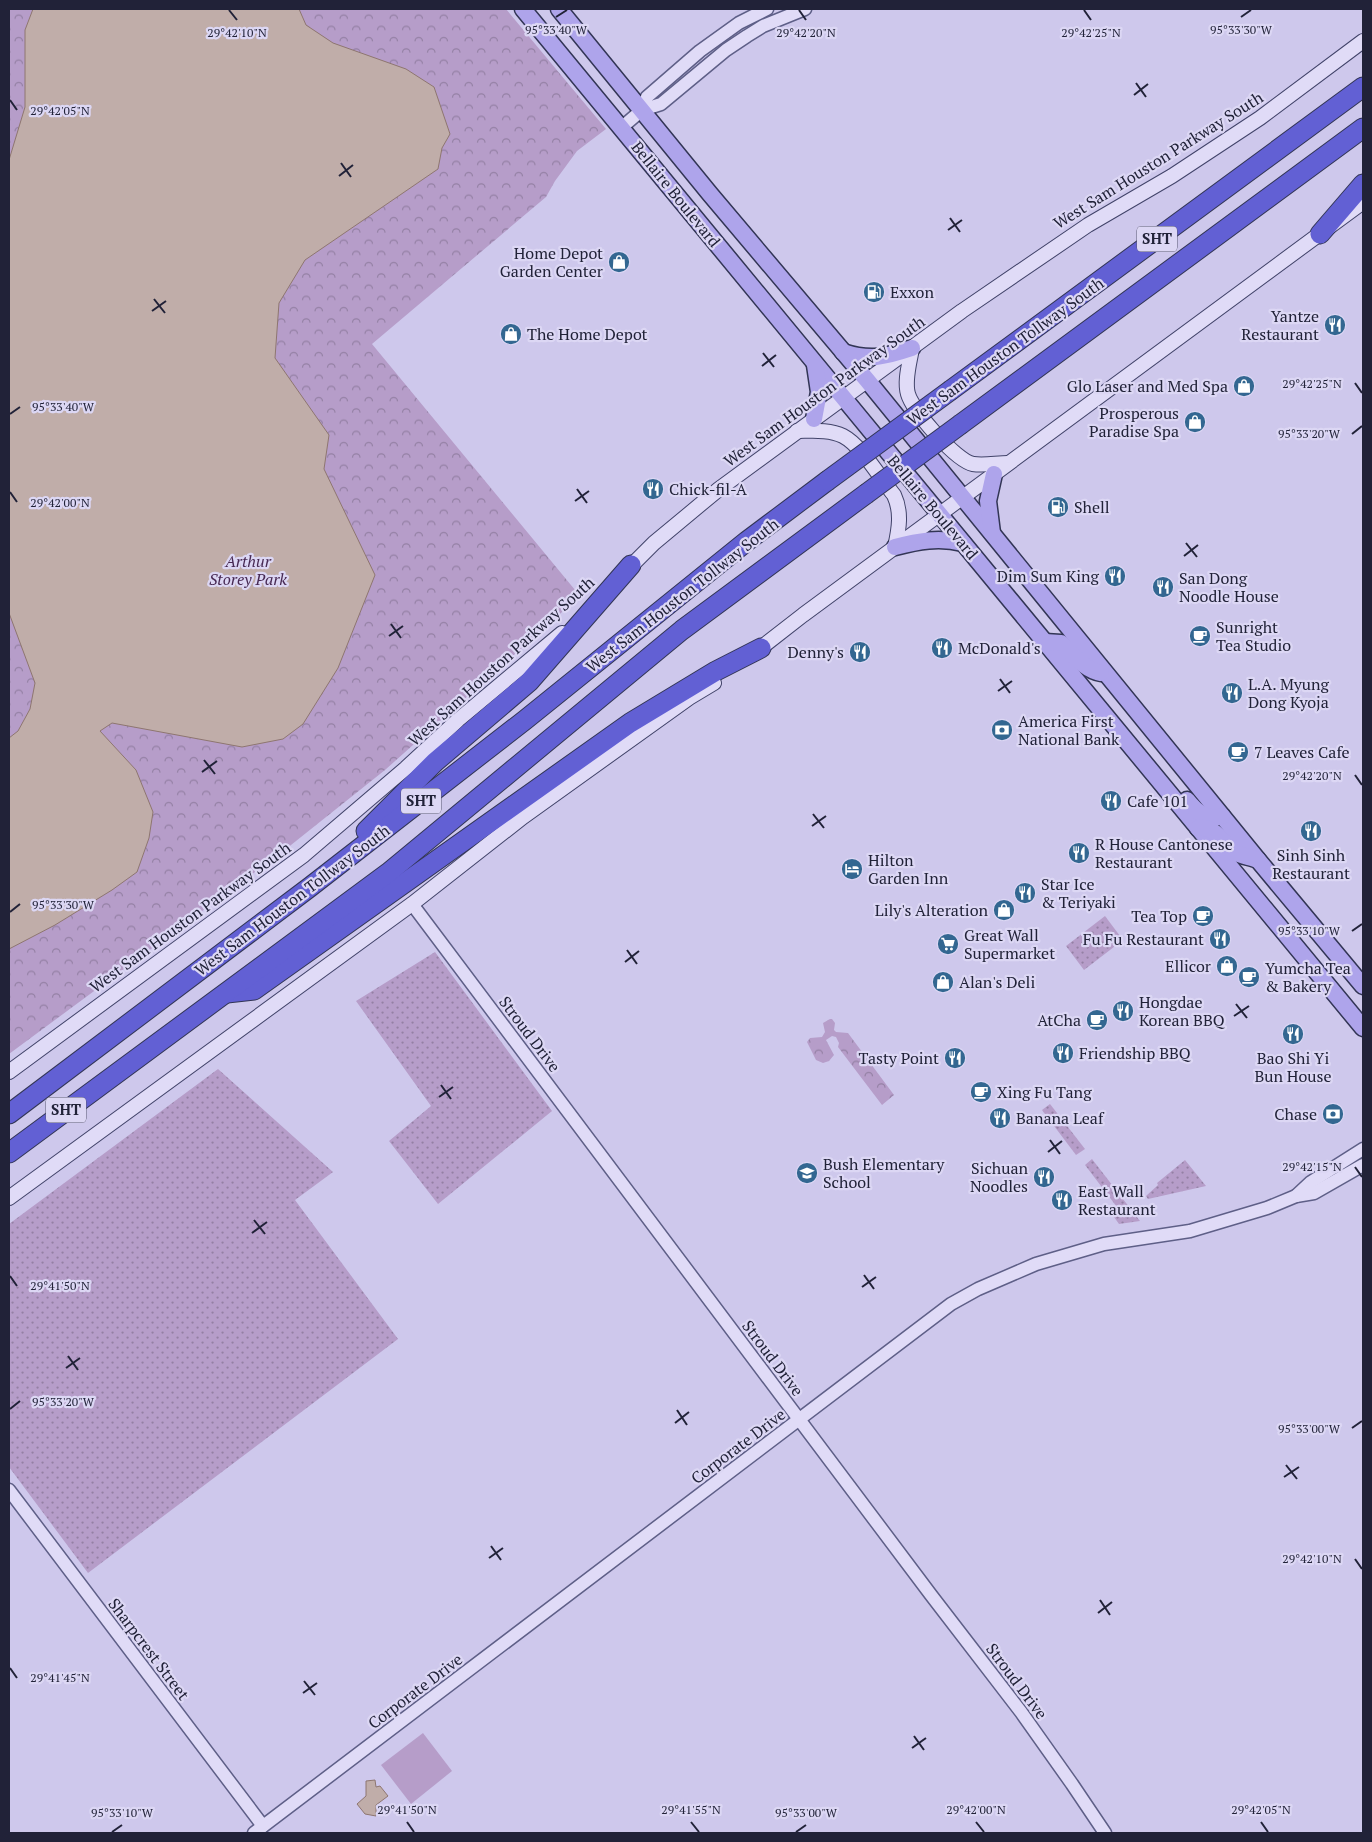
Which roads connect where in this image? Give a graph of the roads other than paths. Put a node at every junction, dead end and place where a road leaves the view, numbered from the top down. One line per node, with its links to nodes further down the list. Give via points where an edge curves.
1 (523, 9): 9 (main road, Bellaire Boulevard)
2 (560, 9): 8 (main road, Bellaire Boulevard)
3 (767, 9): 8 (street, via 700,51 647,97)
4 (805, 9): 5 (street)
5 (789, 11): 8 (street, via 726,50 661,104)
6 (1363, 41): 14 (main road, West Sam Houston Parkway South, via 1260,118 1065,240)
7 (1363, 87): 36 (highway, West Sam Houston Tollway South / SHT, bridge, via 748,541)
8 (642, 110): 9 (street); 15 (main road, Bellaire Boulevard)
9 (621, 128): 16 (main road, Bellaire Boulevard)
10 (1363, 128): 39 (highway, West Sam Houston Tollway South / SHT, bridge, via 682,630 388,873)
11 (1363, 184): 13 (highway)
12 (1363, 202): 13 (main road)
13 (1320, 234): 21 (main road)
14 (912, 348): 15 (main road, via 880,358 863,358); 17 (main road, West Sam Houston Parkway South); 21 (main road, via 908,393 912,404 945,444 972,464)
15 (843, 352): 17 (main road, Bellaire Boulevard)
16 (815, 363): 18 (main road, Bellaire Boulevard); 19 (main road, via 819,392)
17 (867, 380): 18 (main road, West Sam Houston Parkway South); 23 (main road, Bellaire Boulevard)
18 (843, 398): 19 (main road, West Sam Houston Parkway South); 24 (main road, Bellaire Boulevard)
19 (814, 419): 20 (main road, West Sam Houston Parkway South)
20 (797, 431): 27 (main road, via 828,432 842,436 858,448 898,503); 28 (main road, West Sam Houston Parkway South, via 695,507)
21 (1008, 463): 22 (main road)
22 (994, 474): 23 (main road); 25 (main road, via 988,501)
23 (962, 498): 24 (main road); 25 (main road, Bellaire Boulevard)
24 (940, 515): 26 (main road, Bellaire Boulevard); 27 (main road)
25 (992, 535): 31 (main road, Bellaire Boulevard)
26 (963, 543): 27 (main road, via 931,540); 29 (main road, Bellaire Boulevard)
27 (895, 547): 30 (main road)
28 (631, 565): 36 (highway, via 529,682 435,762); 41 (main road, West Sam Houston Parkway South, via 547,647 304,855)
29 (1045, 642): 31 (main road, via 1061,643 1079,662 1094,672); 32 (main road, Bellaire Boulevard)
30 (761, 648): 37 (main road, via 732,672 689,698 523,817); 39 (highway, via 630,723 254,990)
31 (1106, 674): 33 (main road, Bellaire Boulevard)
32 (1152, 773): 33 (main road, via 1173,783 1204,816); 34 (main road, Bellaire Boulevard)
33 (1222, 816): 35 (main road, Bellaire Boulevard)
34 (1198, 828): 35 (main road, via 1217,833 1234,851); 40 (main road, Bellaire Boulevard)
35 (1258, 860): 38 (main road, Bellaire Boulevard)
36 (310, 887): 42 (highway, West Sam Houston Tollway South / SHT)
37 (412, 904): 47 (main road); 48 (street, Stroud Drive)
38 (1363, 986)
39 (226, 993): 44 (highway, West Sam Houston Tollway South / SHT)
40 (1363, 1028)
41 (9, 1072)
42 (9, 1114)
43 (1363, 1149): 46 (street, Corporate Drive, via 1311,1182)
44 (9, 1153)
45 (1363, 1166): 46 (street, Corporate Drive, via 1314,1193)
46 (1296, 1196): 48 (street, Corporate Drive, via 1190,1231 1104,1244 1009,1274 951,1304)
47 (9, 1198)
48 (799, 1420): 50 (street, Corporate Drive); 51 (street, Stroud Drive, via 1021,1712)
49 (9, 1490): 50 (street, Sharpcrest Street)
50 (258, 1830)
51 (1105, 1833)

